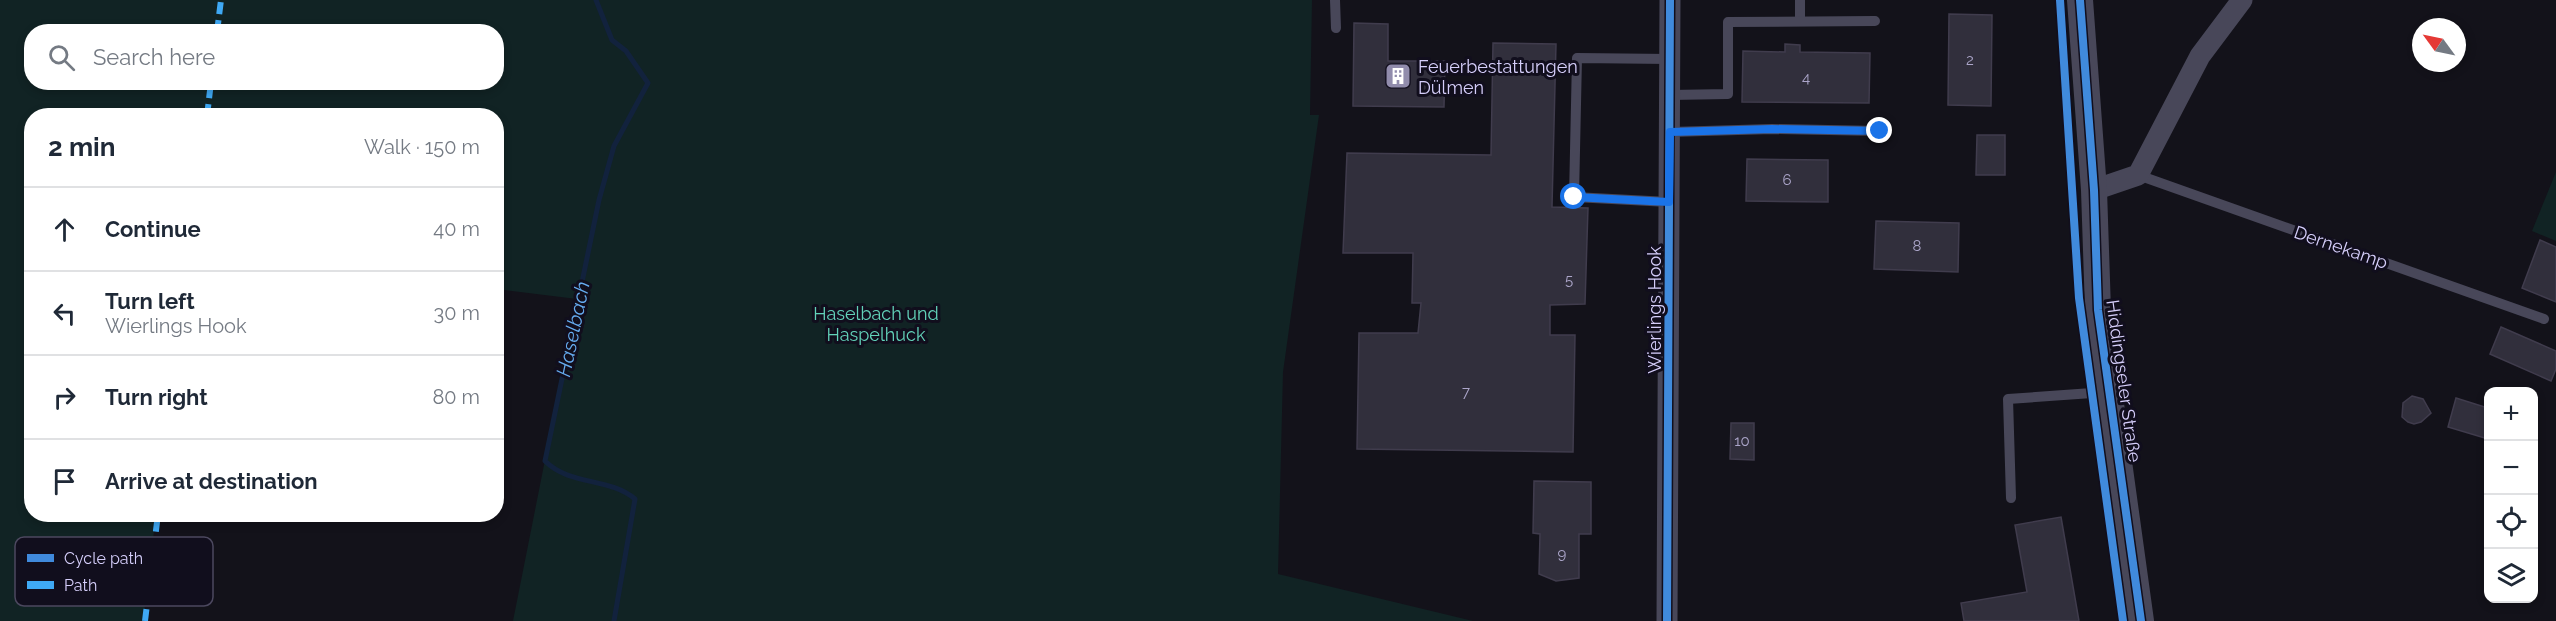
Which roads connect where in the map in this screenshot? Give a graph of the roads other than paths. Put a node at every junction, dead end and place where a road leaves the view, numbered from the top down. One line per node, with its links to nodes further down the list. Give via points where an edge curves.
1 (1335, 0): 8 (lane)
2 (1670, 0): 9 (street, Wierlings Hook)
3 (1800, 0): 6 (lane)
4 (2080, 0): 14 (street, Hiddingseler Straße)
5 (2242, 0): 13 (street, via 2200,56)
6 (1800, 21): 7 (lane); 10 (lane, via 1728,22 1728,94)
7 (1875, 21)
8 (1336, 28)
9 (1670, 59): 10 (street, Wierlings Hook); 15 (lane, via 1577,58 1574,197)
10 (1670, 95): 12 (street, Wierlings Hook)
11 (1880, 131): 12 (lane)
12 (1670, 132): 15 (street, Wierlings Hook)
13 (2138, 176): 14 (street); 16 (lane, Dernekamp)
14 (2094, 190): 17 (street, Hiddingseler Straße, via 2098,310)
15 (1669, 202): 19 (street, Wierlings Hook)
16 (2544, 319)
17 (2111, 396): 18 (lane, via 2092,393 2008,399); 20 (street, Hiddingseler Straße)
18 (2011, 498)
19 (1667, 621)
20 (2141, 621)

